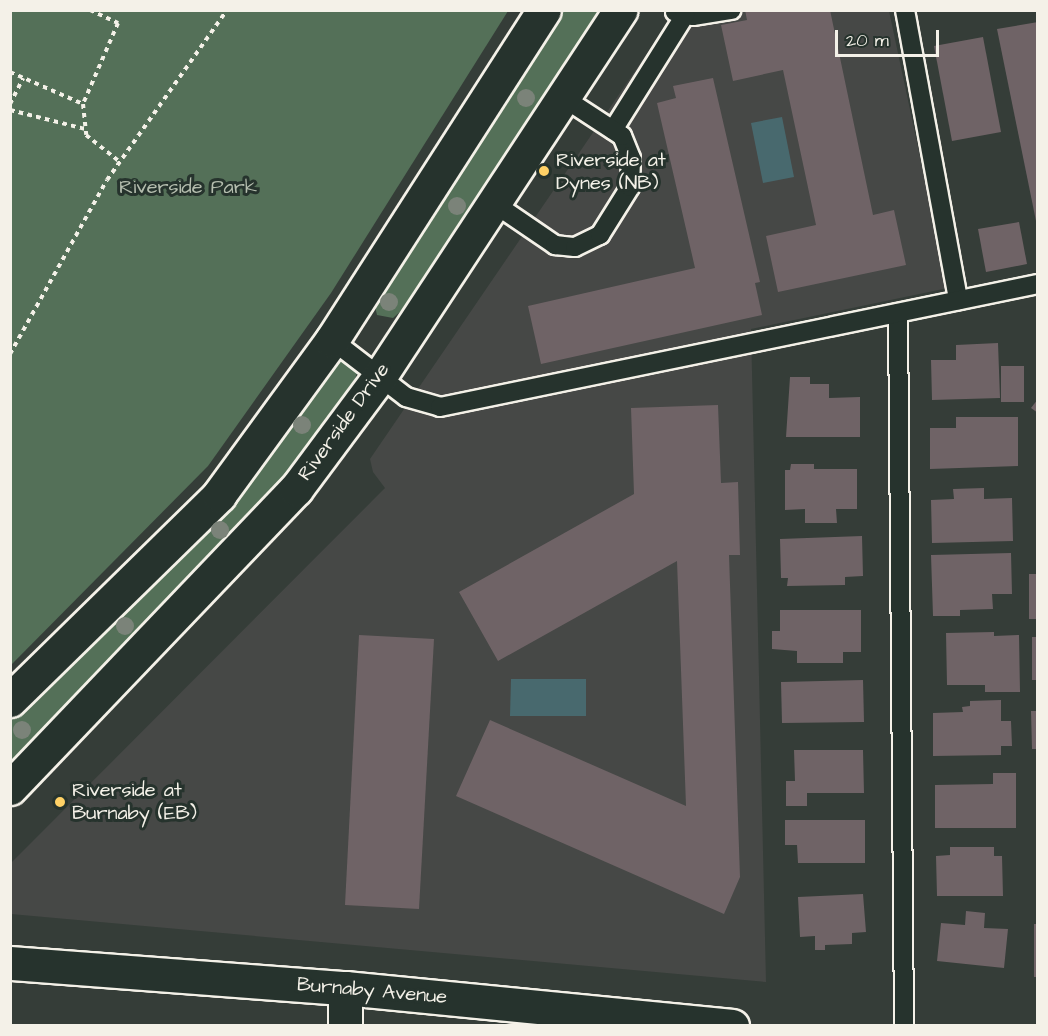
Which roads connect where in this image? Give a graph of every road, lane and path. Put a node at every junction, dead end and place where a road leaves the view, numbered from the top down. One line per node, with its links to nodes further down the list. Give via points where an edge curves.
1 (90, 10): 12 (path, via 118,23)
2 (227, 10): 16 (path)
3 (544, 10): 21 (street)
4 (620, 10): 10 (street, Riverside Drive)
5 (732, 10): 7 (lane, via 713,15)
6 (905, 10): 19 (lane)
7 (680, 13): 15 (lane)
8 (10, 72): 9 (path)
9 (23, 78): 11 (path); 12 (path)
10 (564, 98): 15 (lane); 17 (street, Riverside Drive)
11 (10, 104)
12 (83, 104): 14 (path)
13 (10, 110): 14 (path)
14 (85, 129): 16 (path, via 86,135)
15 (612, 130): 17 (lane, via 622,136 631,158 630,187 600,236 575,247 555,244)
16 (120, 162): 22 (path)
17 (495, 204): 23 (street, Riverside Drive)
18 (1038, 284): 19 (lane)
19 (958, 300): 20 (lane)
20 (898, 313): 23 (lane, via 440,407 406,397); 30 (lane)
21 (332, 340): 23 (lane); 24 (street, via 219,495)
22 (10, 354)
23 (380, 376): 25 (street, Riverside Drive, via 296,489)
24 (10, 700)
25 (10, 788)
26 (10, 963): 27 (street, Burnaby Avenue)
27 (345, 988): 28 (street); 29 (street, Burnaby Avenue)
28 (345, 1026)
29 (732, 1026)
30 (904, 1026)

